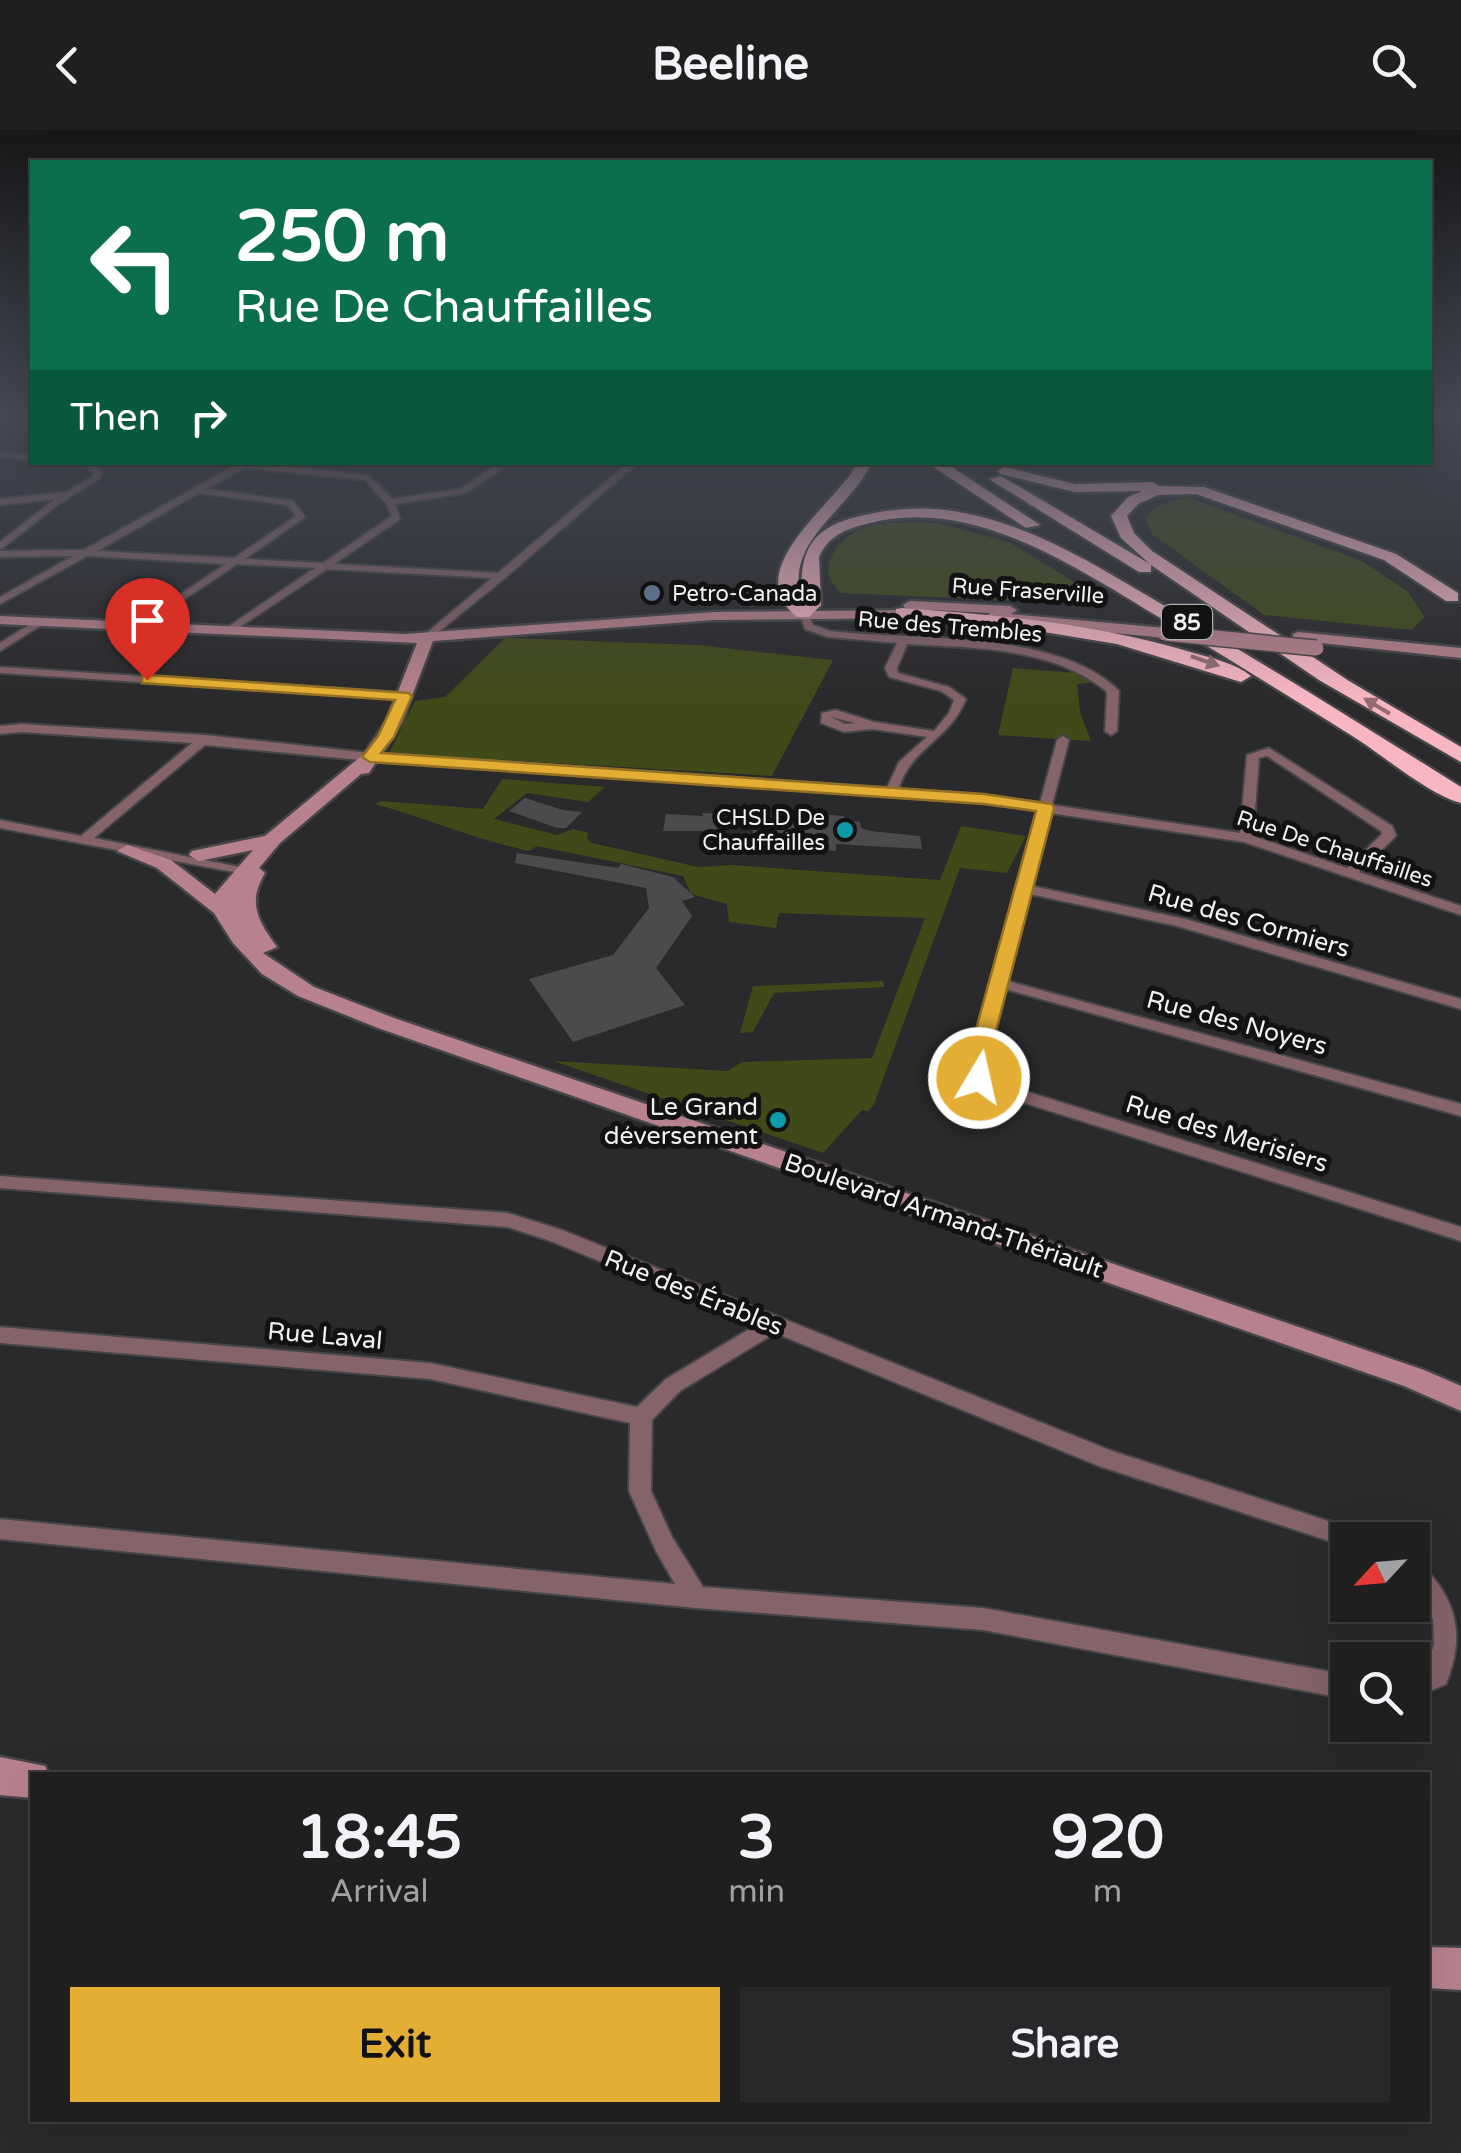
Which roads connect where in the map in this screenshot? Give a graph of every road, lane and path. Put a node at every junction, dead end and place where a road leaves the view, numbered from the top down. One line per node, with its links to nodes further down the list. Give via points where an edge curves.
1 (50, 511): 12 (street)
2 (164, 511): 13 (street)
3 (299, 511): 14 (street, via 299,521)
4 (395, 511): 15 (street, via 394,521)
5 (577, 511): 16 (street)
6 (830, 511): 20 (highway, via 791,558 789,576)
7 (1011, 511): 34 (highway, 85)
8 (1051, 511): 35 (highway, 85)
9 (1123, 511): 35 (highway, via 1119,521 1138,547)
10 (1260, 511): 17 (highway, via 1390,557)
11 (1274, 511): 17 (highway, via 1392,553 1435,577)
12 (0, 550): 13 (street)
13 (88, 553): 14 (street); 19 (street)
14 (239, 560): 15 (street); 25 (street)
15 (329, 565): 16 (street); 26 (street)
16 (502, 576): 18 (street)
17 (1452, 597): 22 (highway)
18 (475, 600): 27 (street, via 469,624); 28 (street)
19 (0, 601)
20 (803, 608): 21 (main road, Rue Fraserville); 27 (main road, Rue Fraserville); 29 (street, Rue des Trembles, via 819,632); 31 (main road, Rue Fraserville, via 970,607); 34 (highway, via 807,560 832,531 881,516 958,517 1050,547)
21 (902, 614): 32 (main road, Rue Fraserville, bridge, via 1039,620); 46 (highway, one-way to 46, via 1066,629 1208,662 1294,702)
22 (1461, 615)
23 (0, 620): 24 (main road, Rue Fraserville)
24 (41, 622): 25 (main road, Rue Fraserville); 30 (street)
25 (138, 626): 26 (main road, Rue Fraserville)
26 (229, 632): 28 (main road, Rue Fraserville)
27 (497, 632): 28 (main road, Rue Fraserville)
28 (426, 639): 36 (main road)
29 (903, 642): 39 (street, Rue des Trembles, via 1068,660 1113,691); 40 (street, via 893,676 960,698)
30 (0, 648)
31 (1461, 653)
32 (1461, 662)
33 (0, 670): 36 (street)
34 (1261, 670): 46 (highway, 85)
35 (1341, 684): 43 (highway, 85, one-way to 35)
36 (404, 696): 44 (main road)
37 (872, 725): 40 (street)
38 (0, 730): 41 (street, Rue De Chauffailles)
39 (1110, 730)
40 (938, 735): 45 (street, via 905,759)
41 (204, 740): 44 (street, Rue De Chauffailles); 50 (street)
42 (1063, 740): 47 (street)
43 (1461, 756)
44 (370, 757): 45 (street, Rue De Chauffailles); 51 (main road); 54 (main road)
45 (892, 792): 47 (street, Rue De Chauffailles)
46 (1461, 799)
47 (1046, 808): 49 (street, Rue De Chauffailles); 56 (street)
48 (0, 824): 50 (street)
49 (1246, 838): 55 (street, Rue De Chauffailles); 55 (street, via 1253,755 1269,752 1387,828 1384,841)
50 (86, 839): 52 (street); 53 (street)
51 (274, 839): 53 (main road); 54 (main road)
52 (127, 851): 54 (street); 57 (main road, Boulevard Armand-Thériault, via 164,864)
53 (200, 855): 54 (street)
54 (252, 869): 57 (main road, via 223,897); 60 (main road, Boulevard Armand-Thériault, via 244,912 264,945)
55 (1350, 872): 58 (street, Rue De Chauffailles)
56 (1023, 888): 59 (street); 61 (street, Rue des Cormiers, via 1180,922)
57 (222, 909): 60 (main road, Boulevard Armand-Thériault, via 262,966)
58 (1461, 911)
59 (999, 983): 62 (street, Rue des Noyers); 64 (street, Rue des Merisiers, via 978,1062 979,1078 990,1086)
60 (312, 994): 67 (main road, Boulevard Armand-Thériault)
61 (1461, 1004)
62 (1461, 1110)
63 (0, 1182): 65 (street, Rue des Érables, via 508,1220)
64 (1461, 1234)
65 (773, 1324): 68 (street, via 673,1385); 70 (street, Rue des Érables, via 1107,1459)
66 (0, 1335): 68 (street, Rue Laval, via 430,1371)
67 (1461, 1399)
68 (641, 1416): 72 (street, via 640,1491)
69 (0, 1529): 72 (street)
70 (1330, 1531)
71 (1430, 1590): 73 (street, via 1450,1638)
72 (696, 1597): 74 (street, via 983,1619)
73 (1430, 1679)
74 (1330, 1684)
75 (0, 1776): 76 (main road)
76 (30, 1779)
77 (1430, 1968): 78 (main road)
78 (1461, 1969)

